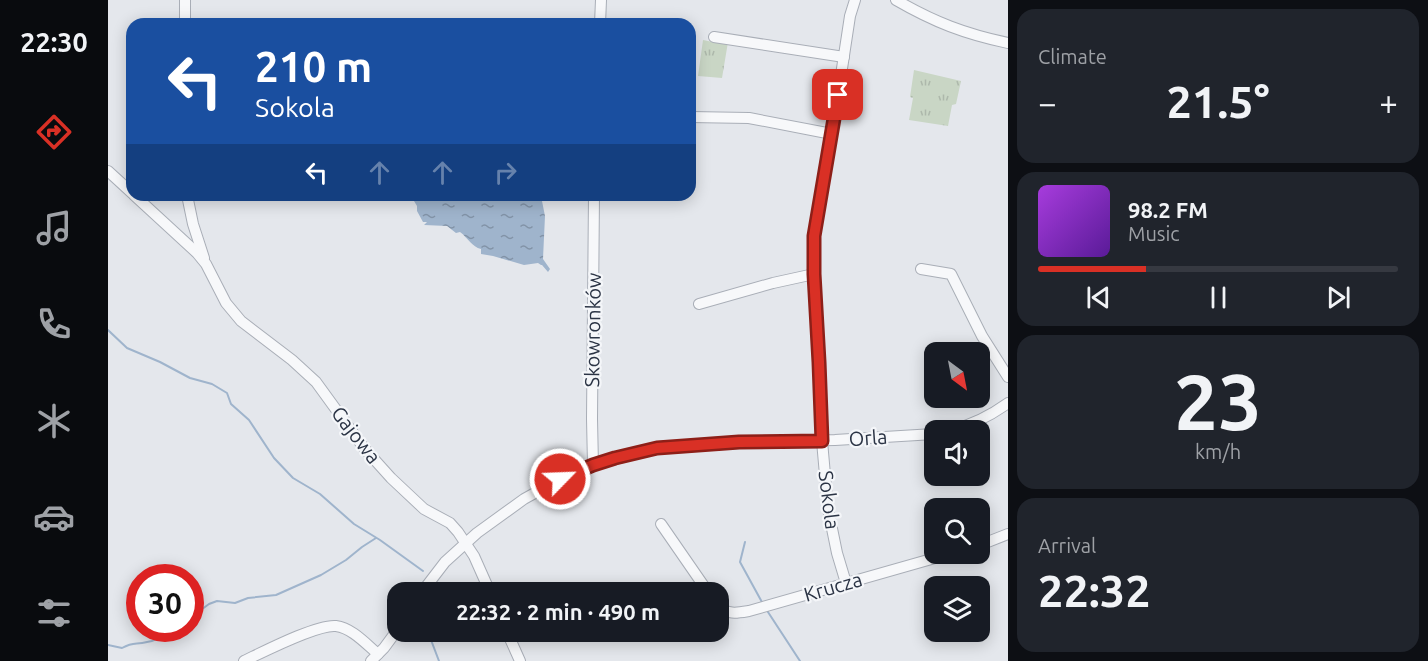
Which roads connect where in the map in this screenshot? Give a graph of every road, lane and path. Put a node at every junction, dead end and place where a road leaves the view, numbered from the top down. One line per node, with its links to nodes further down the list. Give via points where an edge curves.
1 (185, 0): 5 (street)
2 (601, 0): 6 (street)
3 (855, 0): 9 (street, Sokola)
4 (896, 0): 8 (street, via 955,29)
5 (185, 18)
6 (600, 18)
7 (714, 37): 9 (street)
8 (1008, 43)
9 (844, 57): 11 (street, Sokola)
10 (696, 117): 11 (street, via 749,118)
11 (832, 134): 19 (street, Sokola, via 814,236)
12 (108, 171): 13 (street)
13 (126, 188)
14 (140, 201): 17 (street)
15 (188, 201): 17 (street)
16 (594, 201): 26 (street, Skowronków)
17 (206, 264): 30 (street, Gajowa, via 226,303 246,327 307,372 391,478 424,509 450,523)
18 (921, 269): 21 (street, via 951,274)
19 (814, 274): 20 (street); 25 (street, Sokola)
20 (699, 304)
21 (1008, 377)
22 (1008, 403): 23 (street)
23 (980, 420)
24 (924, 435): 25 (street, Orla)
25 (822, 441): 26 (street, Orla, via 657,448); 35 (street, Sokola, via 828,509)
26 (593, 465): 30 (street, Orla, via 524,499)
27 (661, 524): 34 (street)
28 (1008, 534): 29 (street)
29 (990, 541)
30 (465, 542): 32 (street); 33 (street, Gajowa)
31 (924, 561): 35 (street, Krucza)
32 (430, 582)
33 (486, 582)
34 (701, 582)
35 (846, 583): 36 (street, Krucza)
36 (729, 613)
37 (388, 642): 39 (street)
38 (511, 642): 41 (street)
39 (375, 658): 40 (street, via 353,633 336,626 318,628)
40 (244, 661)
41 (520, 661)

